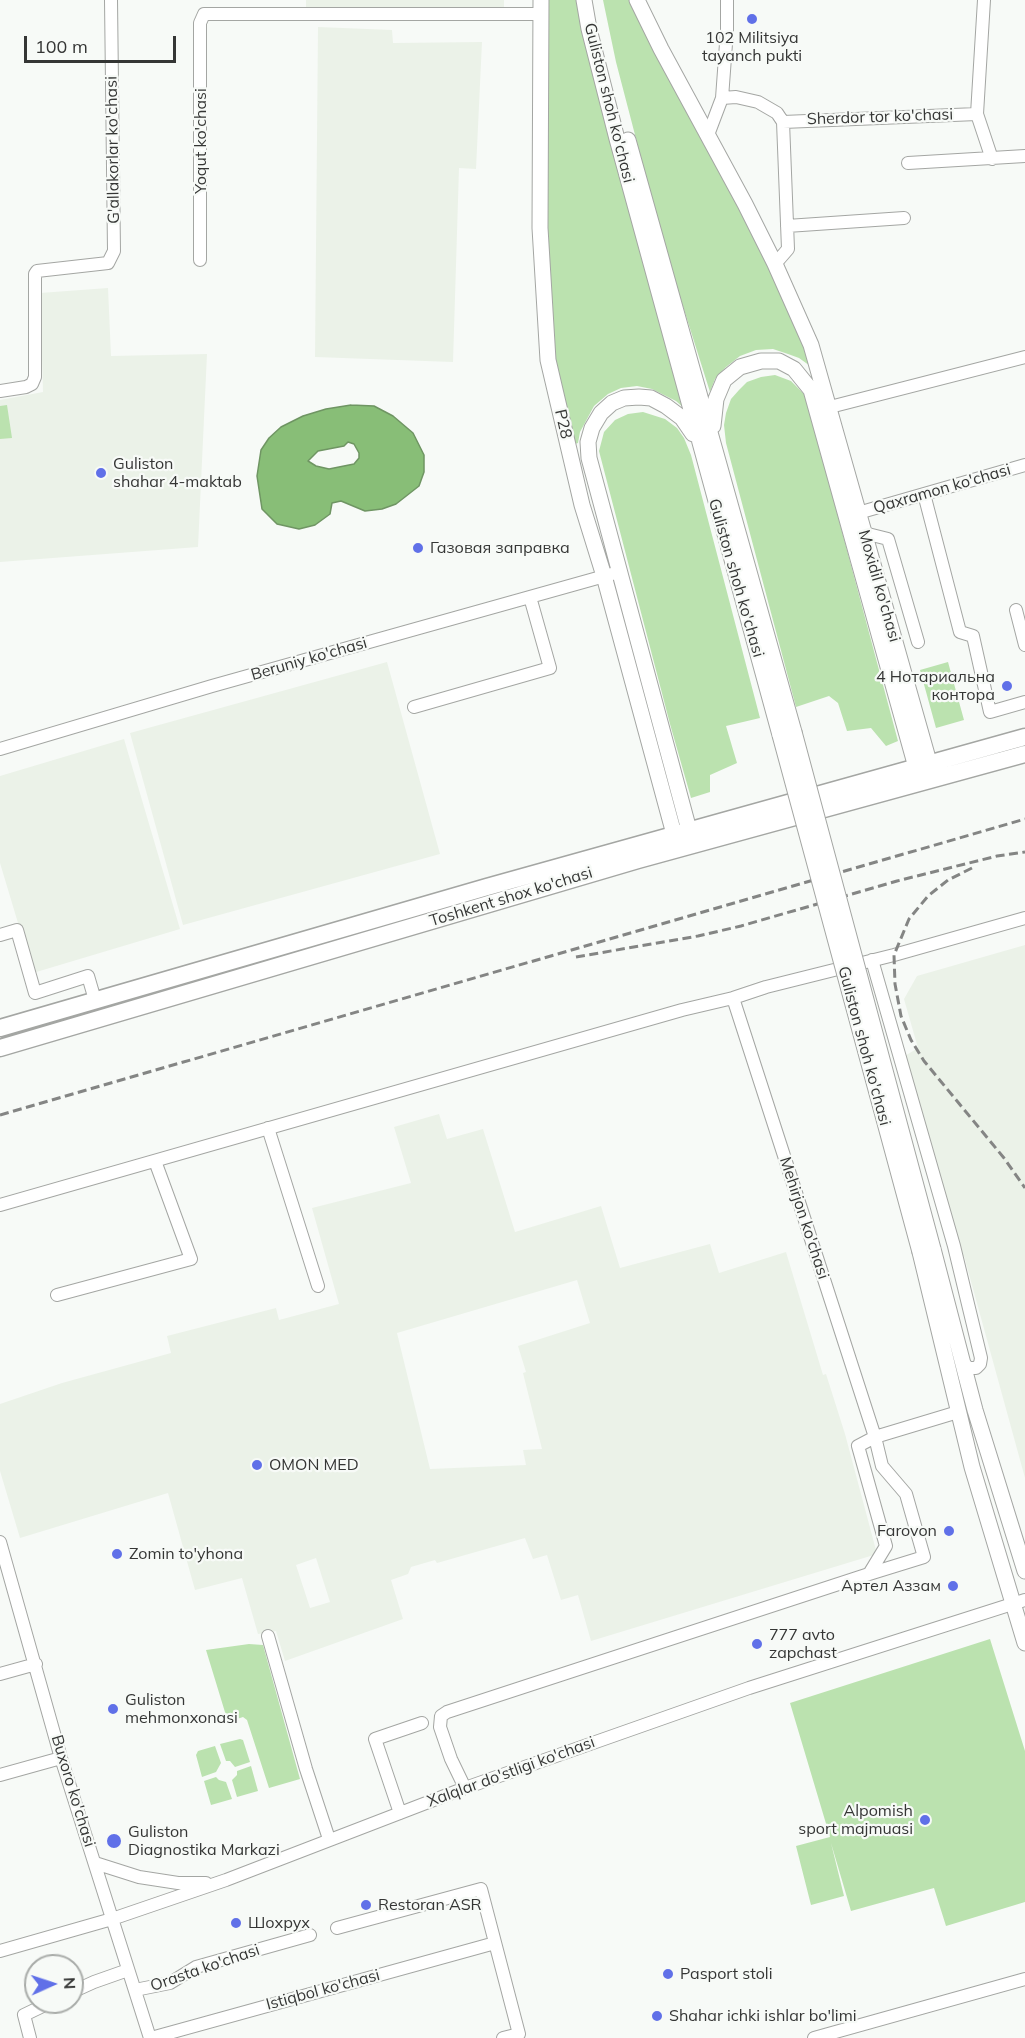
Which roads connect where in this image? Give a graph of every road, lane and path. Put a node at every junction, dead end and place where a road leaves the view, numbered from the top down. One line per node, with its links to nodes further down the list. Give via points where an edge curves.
1 (111, 0): 20 (street, G'allakorlar ko'chasi, via 114,251 108,263 37,271 35,377 26,387)
2 (584, 0): 22 (main road, Guliston shoh ko'chasi, via 617,139)
3 (595, 0): 22 (main road, Guliston shoh ko'chasi)
4 (637, 0): 11 (main road)
5 (727, 0): 8 (street)
6 (984, 0): 9 (street)
7 (541, 7): 17 (street, Yoqut ko'chasi, via 204,14 200,23); 27 (main road, Р28, via 540,228 548,360 582,505)
8 (722, 98): 10 (street, via 758,102 777,113); 11 (street)
9 (977, 114): 10 (street, Sherdor tor ko'chasi); 13 (street)
10 (783, 122): 16 (street)
11 (708, 135): 18 (main road)
12 (1025, 156): 13 (street)
13 (992, 159): 14 (street)
14 (908, 163)
15 (904, 218): 16 (street)
16 (787, 226): 18 (street, via 788,249)
17 (200, 260)
18 (775, 264): 21 (main road, via 812,345)
19 (1025, 357): 21 (street)
20 (0, 391)
21 (830, 407): 25 (main road, Moxidil ko'chasi)
22 (708, 448): 27 (main road, Guliston shoh ko'chasi, via 682,418 651,398 624,398 601,413 588,442 589,458); 39 (main road, Guliston shoh ko'chasi, via 716,399 724,380 740,367 779,361 803,378 814,398); 53 (main road, Guliston shoh ko'chasi, bridge)
23 (1025, 465): 24 (street, Qaxramon ko'chasi)
24 (924, 494): 25 (street, Qaxramon ko'chasi); 34 (street, via 960,632 973,636 990,712)
25 (858, 513): 26 (main road, Moxidil ko'chasi)
26 (864, 532): 28 (street, via 888,539); 30 (main road, Moxidil ko'chasi)
27 (612, 574): 29 (street, Beruniy ko'chasi); 40 (main road, Р28)
28 (903, 590): 30 (street); 32 (street)
29 (530, 597): 35 (street, via 550,668); 37 (street, Beruniy ko'chasi)
30 (883, 599): 39 (main road, Moxidil ko'chasi)
31 (1016, 610): 33 (street)
32 (918, 642)
33 (1025, 645)
34 (1025, 702)
35 (414, 707)
36 (1025, 737): 39 (highway, Toshkent shox ko'chasi)
37 (0, 749)
38 (1025, 754): 39 (highway, Toshkent shox ko'chasi)
39 (925, 773): 40 (highway, Toshkent shox ko'chasi); 43 (highway, Toshkent shox ko'chasi)
40 (682, 832): 41 (highway, Toshkent shox ko'chasi)
41 (437, 902): 43 (highway); 47 (highway, Toshkent shox ko'chasi)
42 (1025, 918): 45 (street)
43 (442, 919): 49 (highway, Toshkent shox ko'chasi)
44 (0, 935): 47 (street, via 18,930 35,993 88,976)
45 (872, 960): 46 (street); 56 (street, via 954,1246 981,1358 976,1368)
46 (733, 998): 50 (street); 58 (street, Mehirjon ko'chasi)
47 (95, 1000): 48 (highway, Toshkent shox ko'chasi)
48 (0, 1028)
49 (0, 1048)
50 (268, 1128): 51 (street); 54 (street)
51 (156, 1161): 52 (street); 55 (street, via 191,1259)
52 (0, 1205)
53 (927, 1251): 56 (main road, Guliston shoh ko'chasi); 57 (main road, Guliston shoh ko'chasi)
54 (318, 1286)
55 (57, 1295)
56 (963, 1362): 60 (main road, Guliston shoh ko'chasi)
57 (957, 1412): 58 (street); 62 (main road, Guliston shoh ko'chasi)
58 (875, 1437): 61 (street, via 858,1446 886,1546); 61 (street, Mehirjon ko'chasi, via 882,1466 906,1494 924,1557)
59 (1, 1548): 65 (street, Buxoro ko'chasi)
60 (1025, 1571)
61 (869, 1574): 70 (street, via 447,1712 441,1716 440,1726)
62 (1019, 1601): 64 (main road, Guliston shoh ko'chasi); 70 (street, Xalqlar do'stligi ko'chasi, via 749,1688)
63 (268, 1636): 72 (street)
64 (1025, 1643)
65 (36, 1664): 66 (street); 68 (street, Buxoro ko'chasi)
66 (0, 1674)
67 (422, 1723): 71 (street, via 375,1739)
68 (61, 1758): 69 (street); 73 (street, Buxoro ko'chasi)
69 (0, 1775)
70 (465, 1788): 71 (street, Xalqlar do'stligi ko'chasi)
71 (400, 1813): 72 (street, Xalqlar do'stligi ko'chasi)
72 (329, 1839): 74 (street, Xalqlar do'stligi ko'chasi)
73 (95, 1863): 74 (street, via 139,1877); 75 (street, Buxoro ko'chasi)
74 (216, 1883): 75 (street, Xalqlar do'stligi ko'chasi)
75 (112, 1919): 79 (street, Xalqlar do'stligi ko'chasi); 80 (street, Buxoro ko'chasi)
76 (337, 1928): 78 (street, via 481,1889)
77 (310, 1935): 83 (street, Orasta ko'chasi, via 196,1967 170,1983)
78 (495, 1943): 86 (street, Istiqbol ko'chasi); 87 (street, via 519,2034)
79 (0, 1951)
80 (128, 1970): 82 (street); 83 (street, Buxoro ko'chasi)
81 (1025, 1979): 88 (street)
82 (84, 1987)
83 (135, 1990): 86 (street, Buxoro ko'chasi)
84 (26, 2014): 85 (street)
85 (30, 2038)
86 (150, 2038)
87 (503, 2038)
88 (814, 2038)

